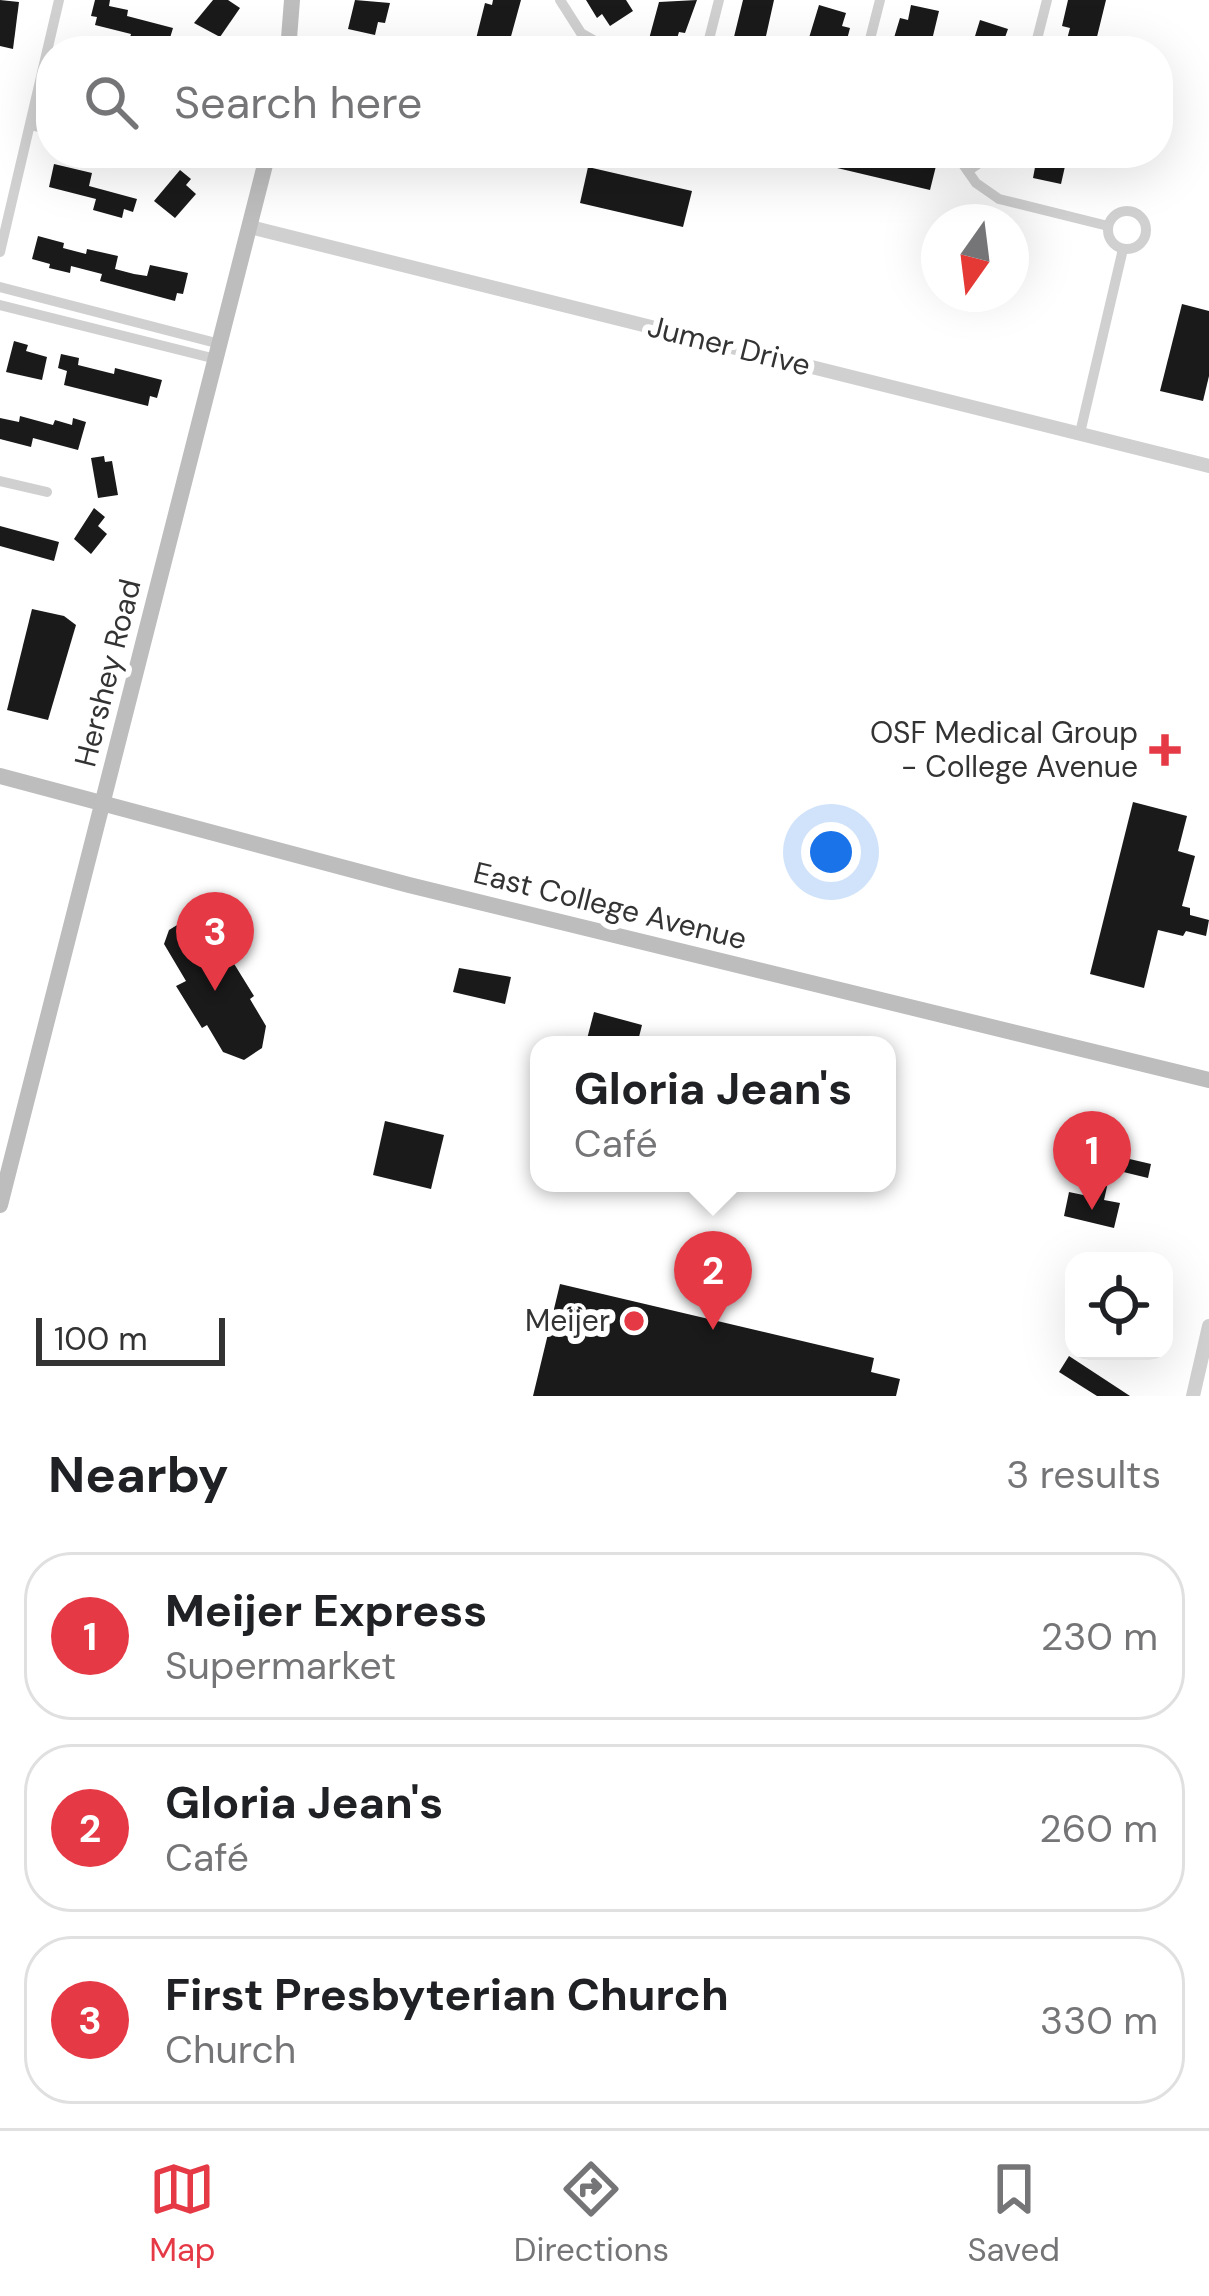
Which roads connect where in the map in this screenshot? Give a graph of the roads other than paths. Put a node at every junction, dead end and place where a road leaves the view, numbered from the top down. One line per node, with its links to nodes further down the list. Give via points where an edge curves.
1 (59, 0): 7 (street)
2 (292, 0): 8 (main road)
3 (560, 0): 9 (street)
4 (719, 0): 10 (street)
5 (880, 0): 11 (street)
6 (1047, 0): 12 (street)
7 (51, 36)
8 (289, 36)
9 (586, 36)
10 (710, 36)
11 (870, 36)
12 (1038, 36)
13 (36, 99): 14 (street)
14 (30, 125): 15 (street); 23 (street)
15 (36, 126)
16 (264, 168): 21 (main road, Hershey Road)
17 (966, 168): 19 (street)
18 (972, 168): 19 (street)
19 (968, 171): 20 (street, via 999,199)
20 (1108, 226): 22 (street); 22 (street, via 1120,212 1143,219 1145,237)
21 (250, 227): 28 (main road, Hershey Road); 29 (street, Jumer Drive)
22 (1124, 249): 29 (street)
23 (0, 252)
24 (0, 287): 26 (street)
25 (0, 305): 27 (street)
26 (122, 319): 27 (street); 28 (street)
27 (118, 335): 28 (street)
28 (218, 352): 34 (main road, Hershey Road)
29 (1080, 434): 30 (street, Jumer Drive)
30 (1209, 466)
31 (0, 481): 32 (street)
32 (47, 492)
33 (0, 776): 34 (main road, East College Avenue)
34 (103, 802): 35 (main road, East College Avenue); 36 (main road, Hershey Road)
35 (1209, 1081)
36 (0, 1203)
37 (1209, 1326): 38 (street)
38 (1192, 1396)

